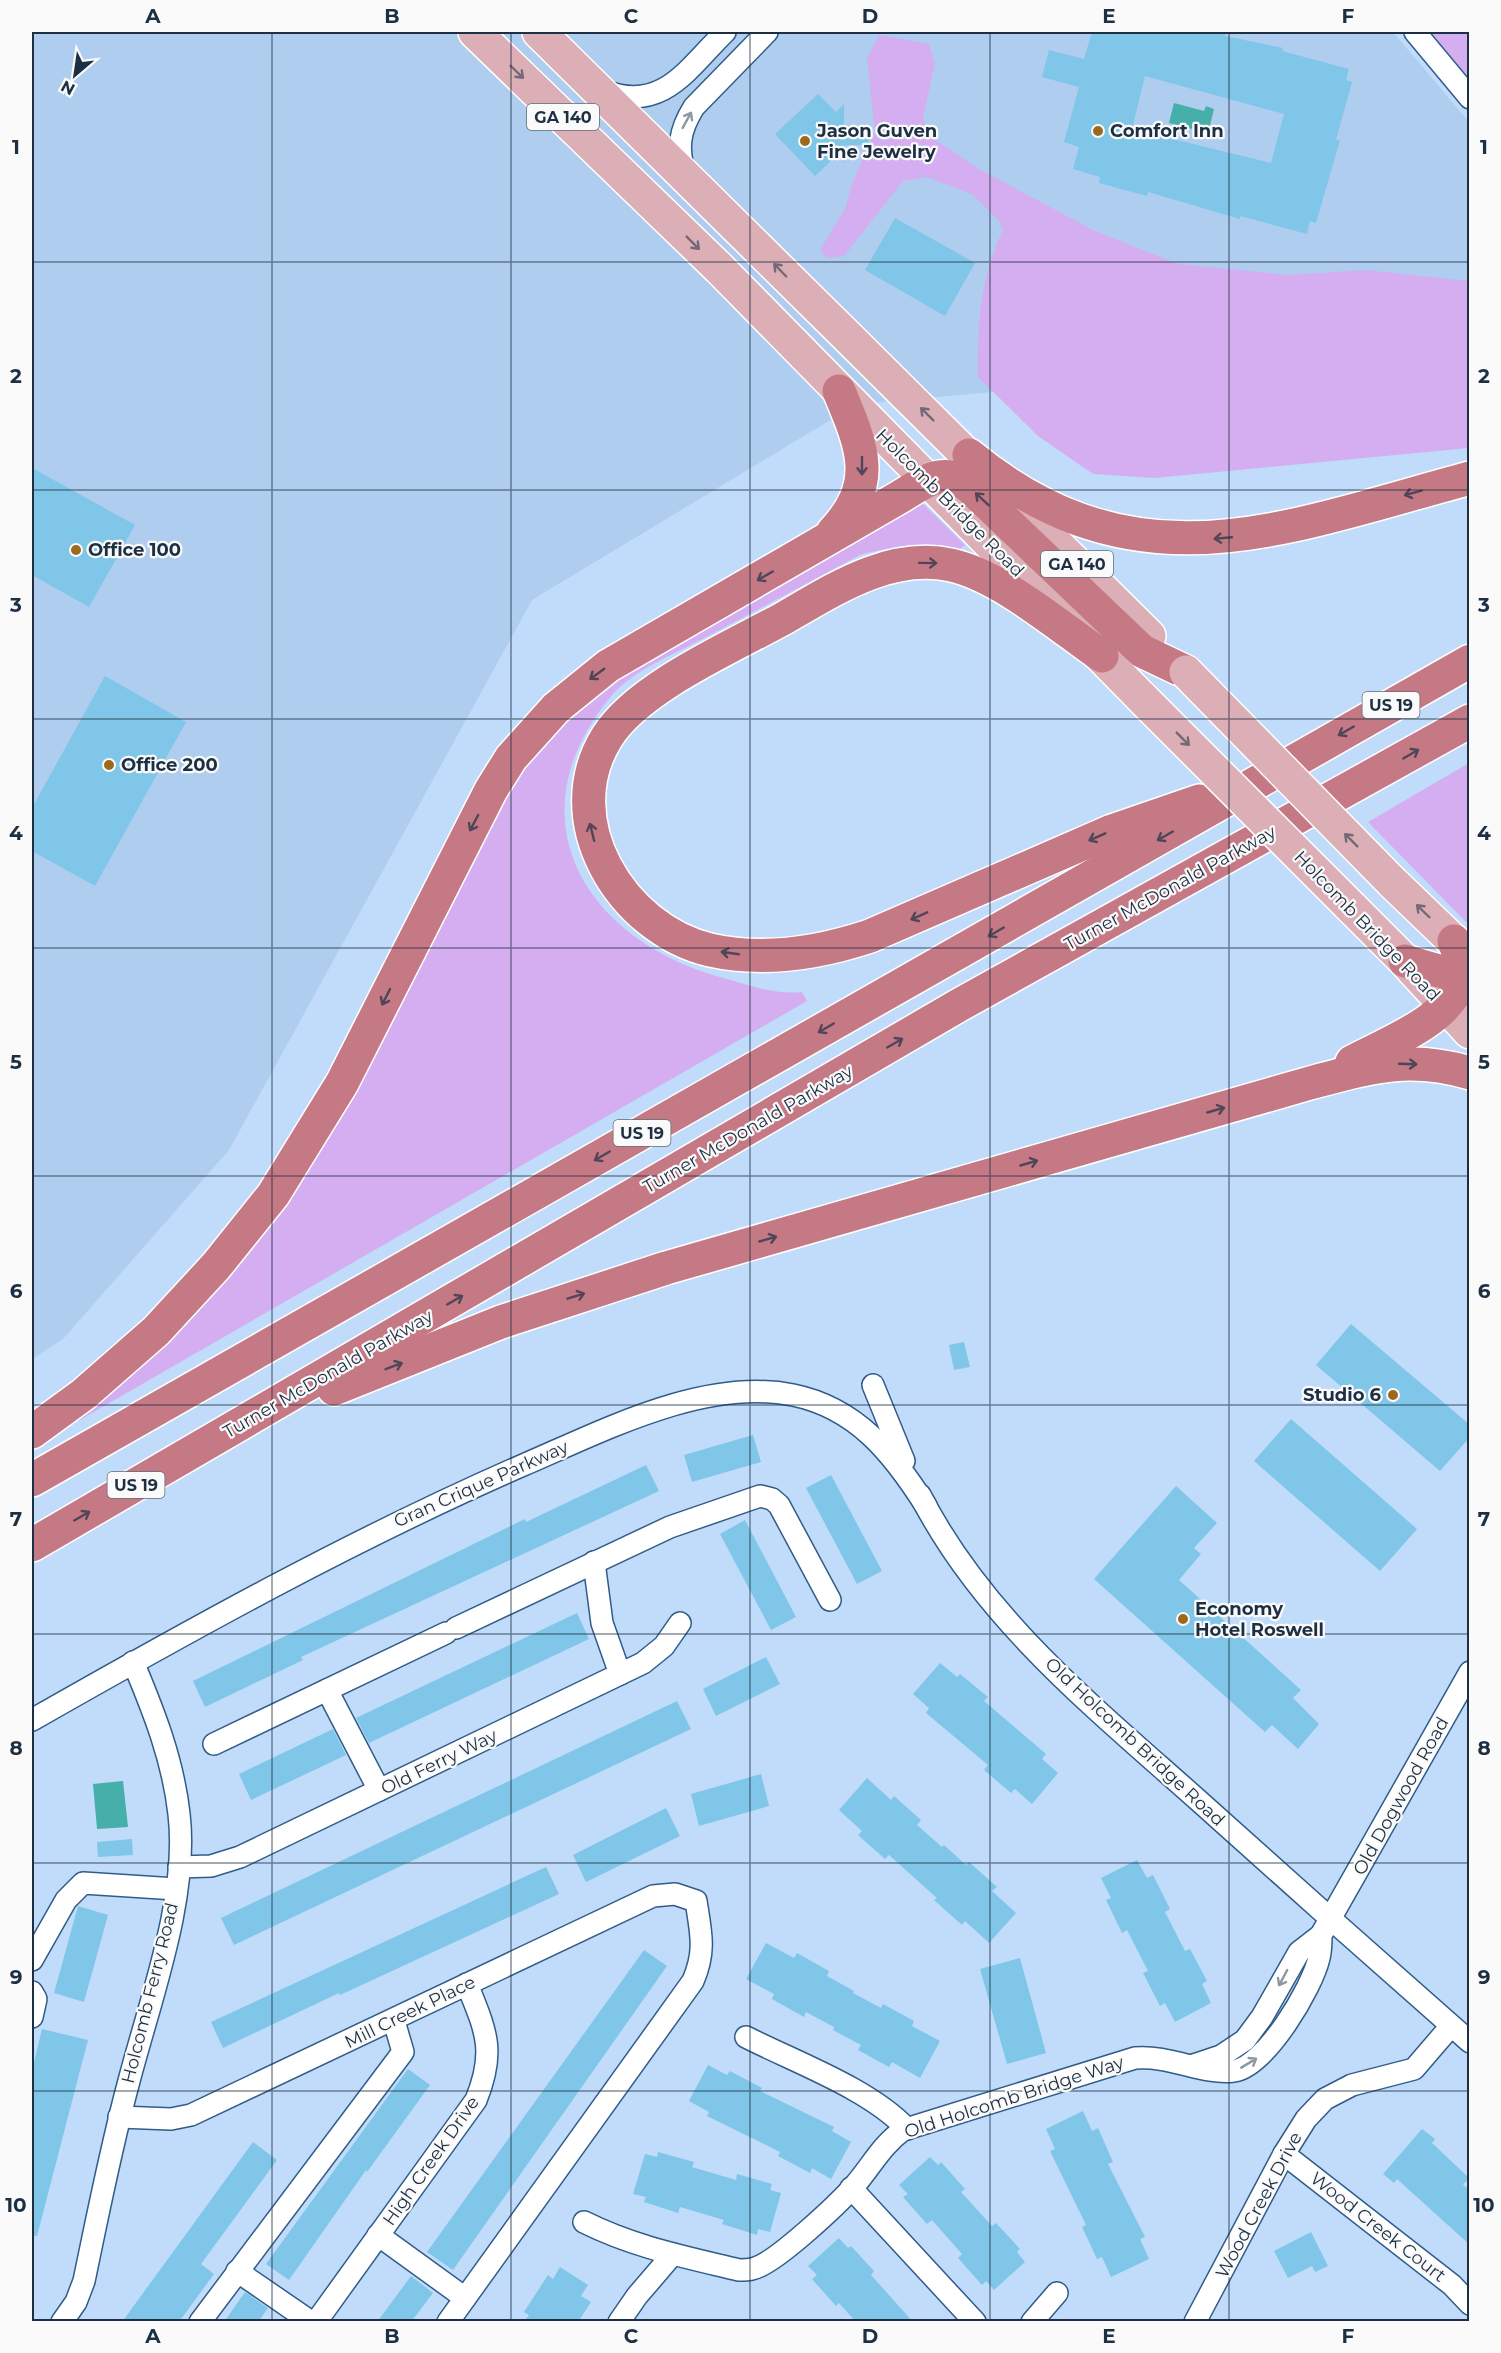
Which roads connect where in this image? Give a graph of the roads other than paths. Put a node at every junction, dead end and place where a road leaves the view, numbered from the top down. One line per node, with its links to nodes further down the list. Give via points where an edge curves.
1 (475, 32): 9 (main road, Holcomb Bridge Road / GA 140, one-way to 9, via 652,202)
2 (539, 32): 6 (main road, GA 140)
3 (724, 32): 6 (street, via 673,84 658,93 642,99 624,99)
4 (767, 32): 8 (street, one-way to 4, via 679,149 685,121)
5 (1415, 32): 7 (street)
6 (596, 87): 8 (main road, GA 140)
7 (1470, 98)
8 (685, 176): 10 (main road, GA 140, one-way to 8)
9 (839, 391): 12 (main road, Holcomb Bridge Road / GA 140); 13 (highway, one-way to 13, via 861,446 861,483 846,517)
10 (969, 455): 11 (highway, one-way to 10, via 1278,529 1227,538 1177,539 1123,532 1064,513 1017,490); 16 (main road, GA 140)
11 (1470, 478)
12 (928, 481): 13 (highway); 14 (main road, Holcomb Bridge Road / GA 140); 16 (highway, one-way to 12, via 1142,651 966,484 948,476)
13 (816, 546): 27 (highway, one-way to 27, via 608,666 581,685 533,733 491,790 342,1083 273,1195 216,1266 156,1330 84,1394)
14 (1102, 656): 18 (highway, one-way to 14, via 1121,827 870,936 794,953 739,954 707,949 679,938 630,900 610,876 596,848 588,819 591,775 607,737 626,714 706,661 876,570 923,562 973,571); 20 (main road, Holcomb Bridge Road / GA 140, one-way to 20, bridge)
15 (1470, 661): 18 (highway, US 19, one-way to 18)
16 (1186, 672): 19 (main road, GA 140, one-way to 16, bridge)
17 (1470, 721): 26 (highway, Turner McDonald Parkway / US 19, one-way to 17, via 961,1004)
18 (1252, 786): 28 (highway, US 19, one-way to 28)
19 (1464, 960): 20 (highway, via 1439,971); 21 (highway, via 1457,989)
20 (1406, 961): 21 (main road, Holcomb Bridge Road / GA 140)
21 (1444, 1006): 22 (main road, Holcomb Bridge Road / GA 140); 24 (highway, via 1419,1027)
22 (1470, 1032)
23 (1470, 1073): 24 (highway, one-way to 23, via 1379,1065 1408,1063)
24 (1310, 1083): 26 (highway, one-way to 24, via 554,1303)
25 (873, 1385): 29 (street, Old Holcomb Bridge Road)
26 (241, 1425): 30 (highway, Turner McDonald Parkway / US 19, one-way to 26)
27 (32, 1432)
28 (32, 1480)
29 (926, 1506): 34 (street, Gran Crique Parkway, via 883,1446 834,1408 776,1392 699,1399 604,1431 450,1497 267,1588); 43 (street, Old Holcomb Bridge Road, via 983,1590 1066,1682)
30 (32, 1545)
31 (594, 1562): 32 (street, via 681,1522 767,1496 779,1505); 36 (street, via 602,1623); 37 (street)
32 (830, 1600)
33 (680, 1623): 36 (street, Old Ferry Way, via 655,1656)
34 (133, 1662): 38 (street, Gran Crique Parkway); 41 (street, Holcomb Ferry Road, via 170,1760 179,1816)
35 (1470, 1672): 43 (street, Old Dogwood Road)
36 (620, 1674): 40 (street, Old Ferry Way)
37 (327, 1690): 39 (street); 40 (street)
38 (32, 1720)
39 (214, 1744)
40 (379, 1790): 41 (street, Old Ferry Way, via 240,1857 211,1866)
41 (179, 1867): 42 (street, Holcomb Ferry Road)
42 (176, 1889): 44 (street, via 83,1883 66,1900); 52 (street, Holcomb Ferry Road)
43 (1326, 1927): 49 (street, Old Holcomb Bridge Road); 53 (street, Old Holcomb Bridge Way, via 1319,1959 1281,2032 1252,2063 1235,2071 1214,2071 1156,2056 1135,2058)
44 (32, 1960)
45 (467, 1984): 48 (street, Mill Creek Place); 57 (street, High Creek Drive, via 488,2049 486,2075 476,2100); 61 (street, Mill Creek Place, via 653,1896 675,1894 696,1901 702,1961 693,1981)
46 (32, 1992): 47 (street, via 36,1999)
47 (32, 2017)
48 (394, 2021): 52 (street, Mill Creek Place, via 191,2115 171,2119); 59 (street, via 403,2052)
49 (1451, 2026): 51 (street, Old Holcomb Bridge Road); 54 (street, Wood Creek Drive, via 1414,2069 1352,2085 1325,2100 1306,2119)
50 (746, 2037): 53 (street, via 873,2101 896,2116)
51 (1470, 2042)
52 (119, 2117): 63 (street, Holcomb Ferry Road, via 84,2280 76,2302)
53 (907, 2129): 55 (street, Old Holcomb Bridge Way, via 886,2143)
54 (1284, 2154): 62 (street, Wood Creek Court, via 1452,2285); 71 (street, Wood Creek Drive)
55 (851, 2188): 58 (street, Old Holcomb Bridge Way, via 827,2214 765,2264 753,2269 739,2270); 69 (street)
56 (584, 2222): 58 (street, Old Holcomb Bridge Way, via 613,2236)
57 (378, 2235): 61 (street); 66 (street, High Creek Drive)
58 (673, 2254): 68 (street)
59 (237, 2271): 64 (street); 65 (street)
60 (1057, 2293): 70 (street)
61 (465, 2298): 67 (street)
62 (1470, 2304)
63 (62, 2322)
64 (200, 2322)
65 (311, 2322)
66 (316, 2322)
67 (448, 2322)
68 (619, 2322)
69 (975, 2322)
70 (1032, 2322)
71 (1195, 2322)

